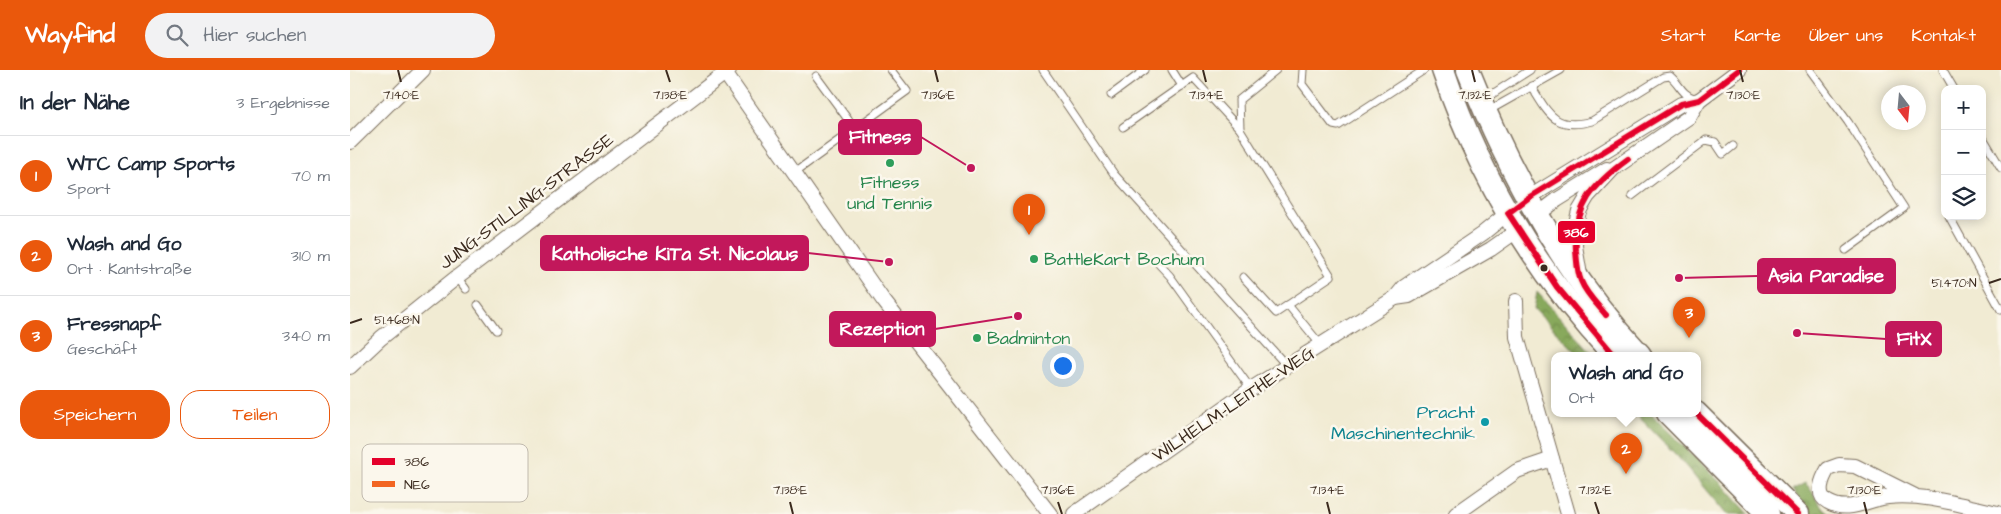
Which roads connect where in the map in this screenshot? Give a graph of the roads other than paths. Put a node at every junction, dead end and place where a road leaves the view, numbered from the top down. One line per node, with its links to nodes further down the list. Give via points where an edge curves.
1 (423, 70): 27 (street)
2 (891, 70): 25 (lane, via 907,91)
3 (1043, 70): 52 (lane, via 1114,174)
4 (1145, 70): 21 (lane)
5 (1172, 70): 19 (lane)
6 (1276, 70): 26 (lane, via 1239,100)
7 (1303, 70): 8 (lane, via 1302,84 1338,126)
8 (1424, 70)
9 (1443, 70): 36 (main road, via 1480,162)
10 (1468, 70): 23 (main road)
11 (1530, 70): 23 (lane, via 1492,95)
12 (1561, 70): 20 (lane)
13 (1739, 70): 22 (street)
14 (1810, 70): 37 (lane, via 1904,208)
15 (1943, 70): 18 (lane)
16 (722, 72): 32 (street); 39 (street, JUNG-STILLING-STRASSE)
17 (816, 76): 25 (lane)
18 (1952, 85)
19 (1182, 86): 24 (lane); 26 (lane, via 1193,78)
20 (1531, 86): 22 (lane, via 1553,118 1568,123 1592,121 1663,77 1670,76 1688,96); 23 (lane)
21 (1111, 95)
22 (1700, 100): 31 (street, via 1690,117); 34 (street, via 1681,104)
23 (1483, 107): 34 (main road)
24 (1123, 127)
25 (855, 129): 32 (lane)
26 (1240, 129): 46 (lane, via 1331,276)
27 (350, 142)
28 (1986, 143): 30 (lane)
29 (1733, 146): 33 (lane, via 1723,154 1715,142 1706,140)
30 (2001, 168)
31 (1613, 169): 34 (street, via 1606,169); 41 (street, via 1579,211 1576,246)
32 (795, 172): 59 (street, via 883,300)
33 (1632, 196)
34 (1532, 206): 36 (main road, WILHELM-LEITHE-WEG); 41 (main road)
35 (1951, 220): 47 (lane)
36 (1513, 222): 43 (street, WILHELM-LEITHE-WEG, via 1482,234 1404,287); 43 (street, WILHELM-LEITHE-WEG, via 1491,249 1408,296); 50 (main road, via 1543,269)
37 (1846, 250)
38 (1156, 261): 54 (lane)
39 (457, 277): 42 (lane); 53 (street, JUNG-STILLING-STRASSE)
40 (1242, 277): 46 (lane, via 1276,313)
41 (1581, 281): 51 (main road)
42 (466, 289)
43 (1395, 298): 49 (street, WILHELM-LEITHE-WEG)
44 (1516, 301): 57 (street, via 1517,336)
45 (478, 305): 48 (lane)
46 (1288, 305): 49 (lane)
47 (2001, 310)
48 (496, 330)
49 (1320, 344): 52 (street, WILHELM-LEITHE-WEG)
50 (1611, 352)
51 (1637, 352)
52 (1286, 365): 54 (street, WILHELM-LEITHE-WEG)
53 (350, 367)
54 (1251, 389): 60 (street, WILHELM-LEITHE-WEG)
55 (1672, 417): 63 (main road)
56 (1700, 417): 64 (main road)
57 (1552, 459): 61 (street, via 1517,471); 62 (street)
58 (1916, 496): 58 (street, via 1854,466 1839,465 1828,469 1820,490 1826,501 1852,507 1886,497); 65 (street)
59 (1050, 514)
60 (1074, 514)
61 (1456, 514)
62 (1568, 514)
63 (1768, 514)
64 (1798, 514)
65 (2001, 514)

